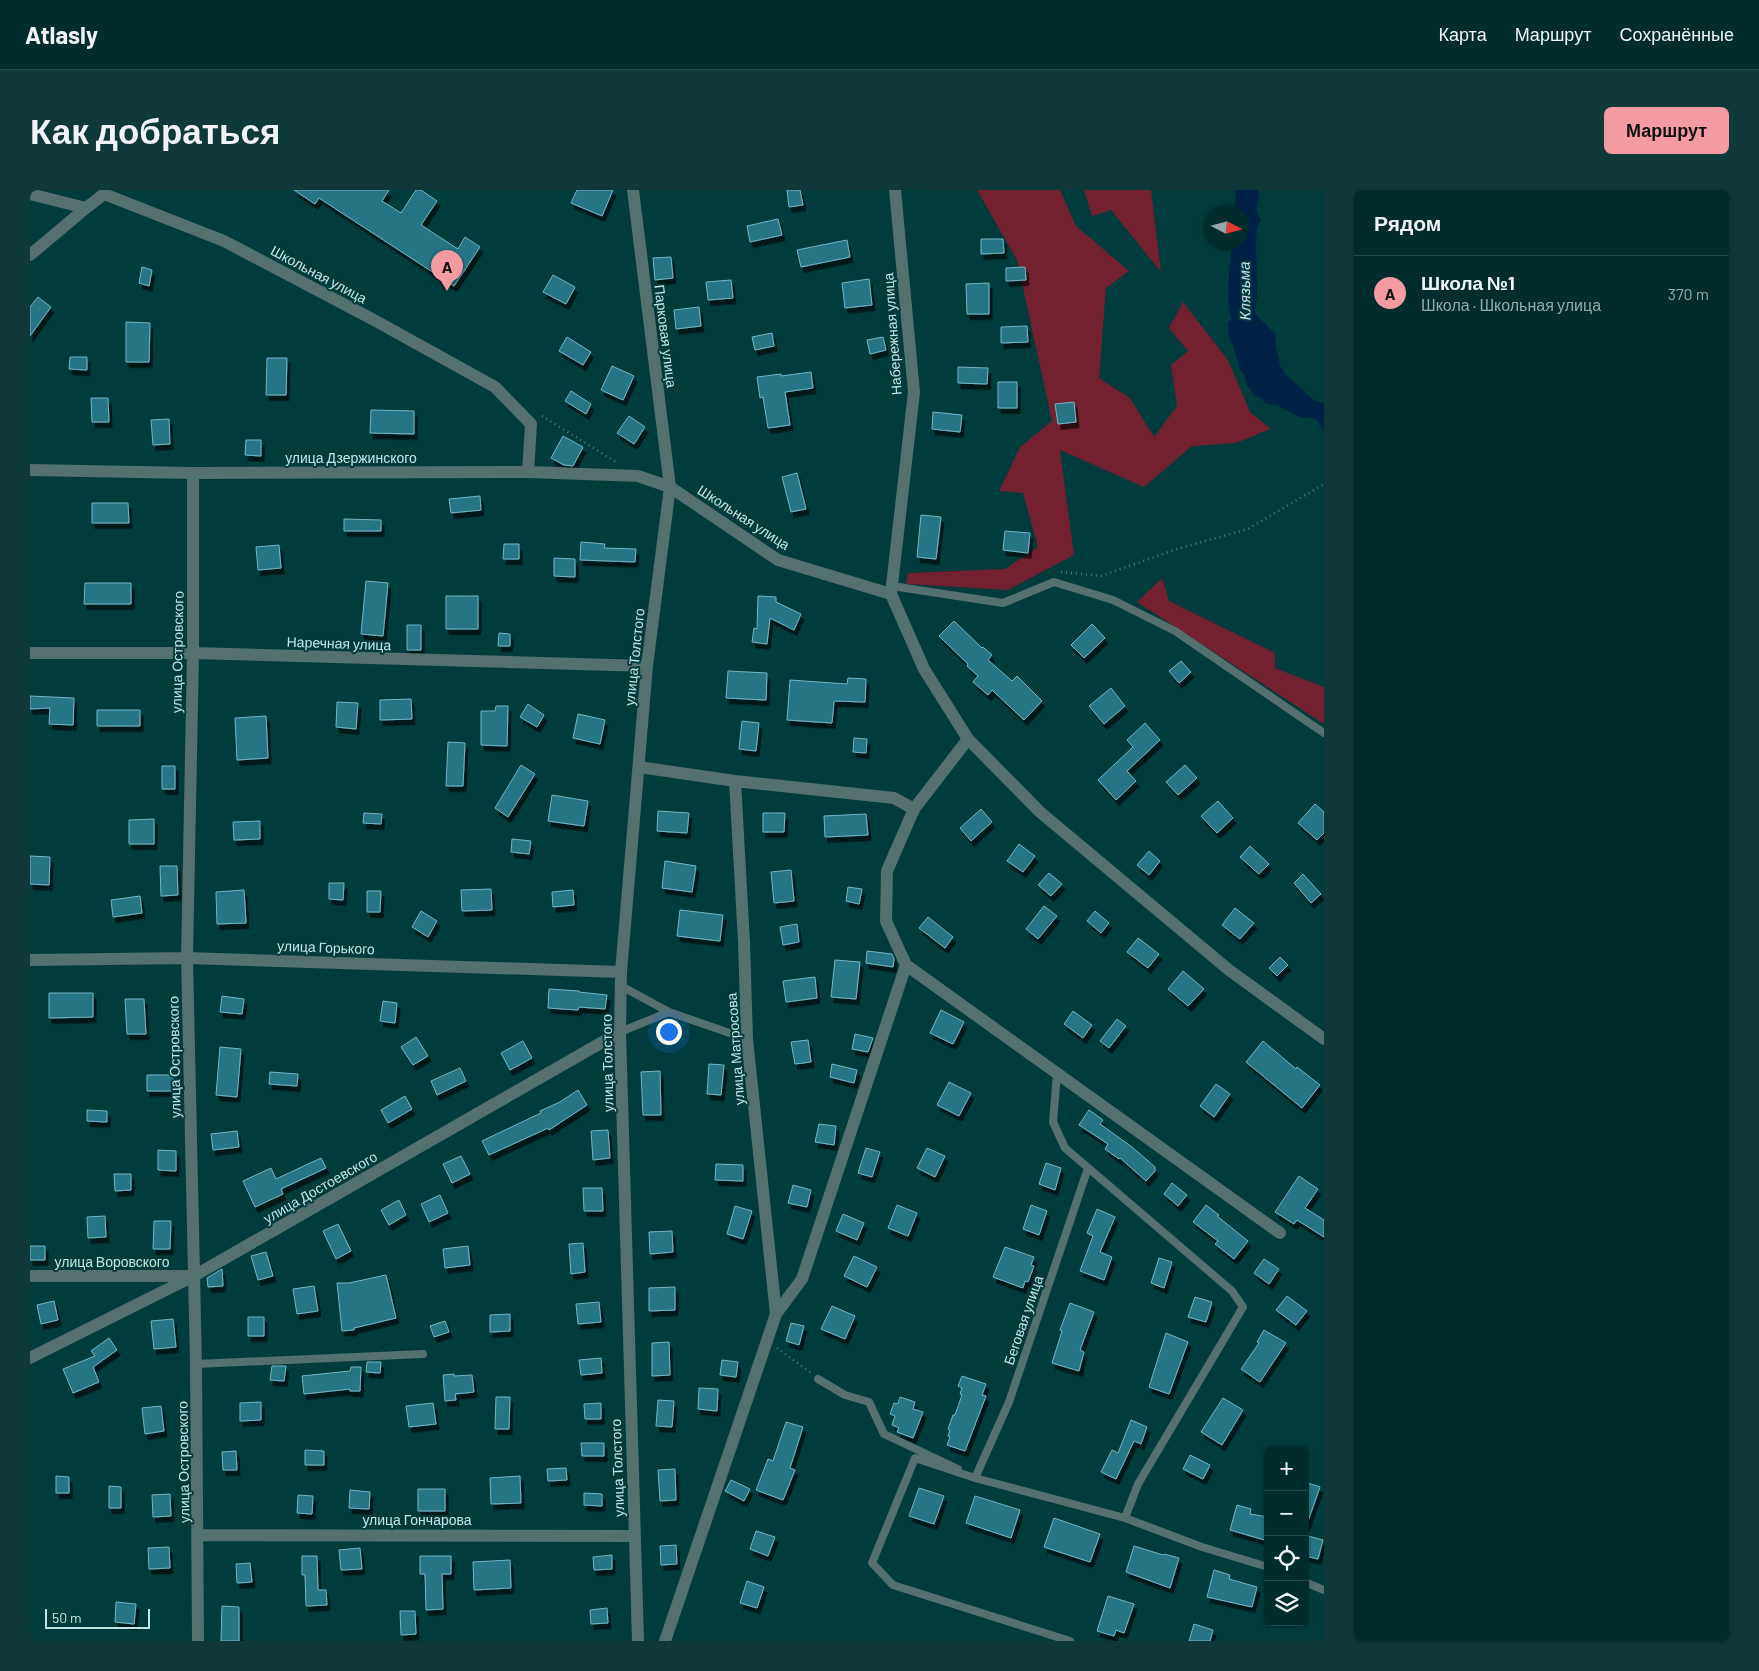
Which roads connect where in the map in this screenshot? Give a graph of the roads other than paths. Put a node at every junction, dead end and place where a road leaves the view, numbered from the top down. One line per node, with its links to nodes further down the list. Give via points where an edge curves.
1 (633, 190): 10 (street, Парковая улица)
2 (895, 190): 11 (street, Набережная улица, via 914,392)
3 (105, 192): 5 (street, Школьная улица); 9 (street, Школьная улица, via 224,241 495,387 531,424)
4 (30, 194): 5 (street)
5 (86, 208): 6 (street, Школьная улица)
6 (30, 255)
7 (30, 470): 8 (street, улица Дзержинского)
8 (194, 472): 9 (street, улица Дзержинского); 13 (street, улица Островского)
9 (528, 472): 10 (street, улица Дзержинского, via 638,476)
10 (670, 487): 11 (street, Школьная улица, via 778,560); 14 (street, улица Толстого)
11 (892, 590): 15 (lane, via 1003,603 1054,582 1113,600 1176,631); 16 (street, via 924,669)
12 (30, 653): 13 (street, Наречная улица)
13 (193, 654): 14 (street, Наречная улица); 20 (street, улица Островского)
14 (647, 666): 17 (street, улица Толстого)
15 (1324, 733)
16 (968, 739): 19 (street); 28 (street, via 1040,812 1229,970)
17 (639, 767): 18 (street); 23 (street, улица Толстого)
18 (735, 781): 19 (street, via 894,798); 27 (street, улица Матросова)
19 (914, 808): 22 (street, via 887,871 886,921)
20 (187, 958): 21 (street, улица Горького); 23 (street, улица Горького); 33 (street, улица Островского)
21 (30, 960)
22 (906, 965): 29 (street); 34 (street, via 802,1280)
23 (621, 972): 24 (street, улица Толстого)
24 (621, 986): 25 (lane); 26 (street, улица Толстого)
25 (669, 1012): 26 (lane); 27 (lane)
26 (620, 1032): 33 (street, улица Достоевского); 42 (street, улица Толстого)
27 (747, 1039): 34 (street, улица Матросова)
28 (1324, 1039)
29 (1058, 1074): 30 (lane, via 1053,1122 1065,1148); 31 (street)
30 (1088, 1168): 39 (lane, Беговая улица, via 1009,1402); 40 (lane, via 1232,1291 1243,1307 1138,1484)
31 (1280, 1233)
32 (30, 1276): 33 (street, улица Воровского)
33 (194, 1276): 36 (street, улица Достоевского); 37 (street, улица Островского)
34 (776, 1314): 48 (street)
35 (423, 1354): 37 (lane)
36 (30, 1358)
37 (196, 1364): 41 (street, улица Островского)
38 (818, 1379): 39 (lane, via 845,1395 869,1402 884,1434)
39 (975, 1478): 40 (lane); 49 (lane, via 915,1458 872,1563 893,1585)
40 (1125, 1518): 43 (lane)
41 (199, 1535): 42 (street, улица Гончарова); 46 (street, улица Островского)
42 (634, 1536): 47 (street, улица Толстого)
43 (1264, 1566)
44 (1309, 1584): 45 (lane)
45 (1324, 1590)
46 (198, 1641)
47 (638, 1641)
48 (665, 1641)
49 (1070, 1641)

